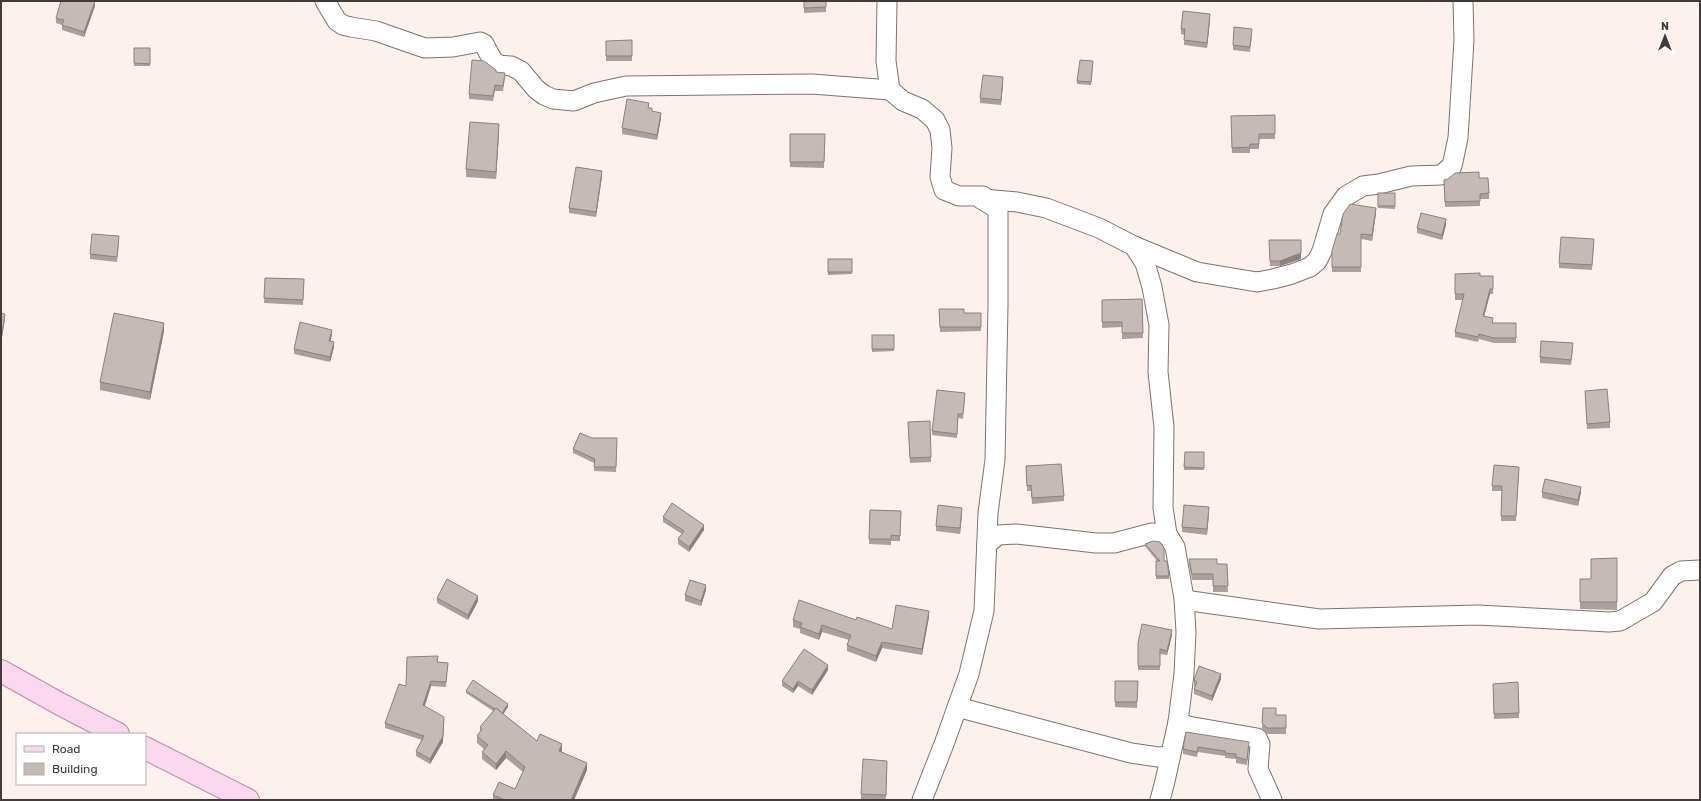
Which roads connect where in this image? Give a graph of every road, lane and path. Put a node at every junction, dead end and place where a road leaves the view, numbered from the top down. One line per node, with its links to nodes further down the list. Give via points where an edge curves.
1 (325, 1): 4 (street, via 338,21 343,24 376,31 425,48 453,47 480,42 484,44 493,61 521,71 536,89 553,99 574,101 594,92 626,86 806,84)
2 (887, 1): 4 (street, via 886,61)
3 (1463, 1): 6 (street, via 1464,40 1458,138 1452,166 1441,175 1411,176 1363,186 1346,196 1333,214 1317,261 1310,267 1273,279 1257,282 1197,272)
4 (890, 90): 5 (street, via 935,120 940,130 940,177 944,190 959,196 983,196)
5 (981, 199): 6 (street, via 1018,202 1046,208 1099,228); 8 (street, via 998,209 995,460)
6 (1134, 246): 7 (street, via 1145,263 1159,325 1158,372 1164,427 1163,508)
7 (1167, 534): 8 (street, via 1152,533 1114,543 1016,534 998,535); 10 (street, via 1174,547)
8 (987, 544): 12 (street, via 984,611 969,674)
9 (1700, 570): 10 (street, via 1681,571 1672,576 1653,602 1625,619 1609,622 1478,615 1319,619)
10 (1184, 598): 13 (street, via 1184,674)
11 (1, 671): 14 (main road)
12 (957, 707): 16 (street, via 1131,753); 18 (street)
13 (1178, 722): 16 (street); 20 (street, via 1257,738 1260,744 1258,769)
14 (116, 733)
15 (146, 749): 17 (main road)
16 (1170, 756): 19 (street)
17 (248, 800)
18 (922, 800)
19 (1160, 800)
20 (1272, 800)

